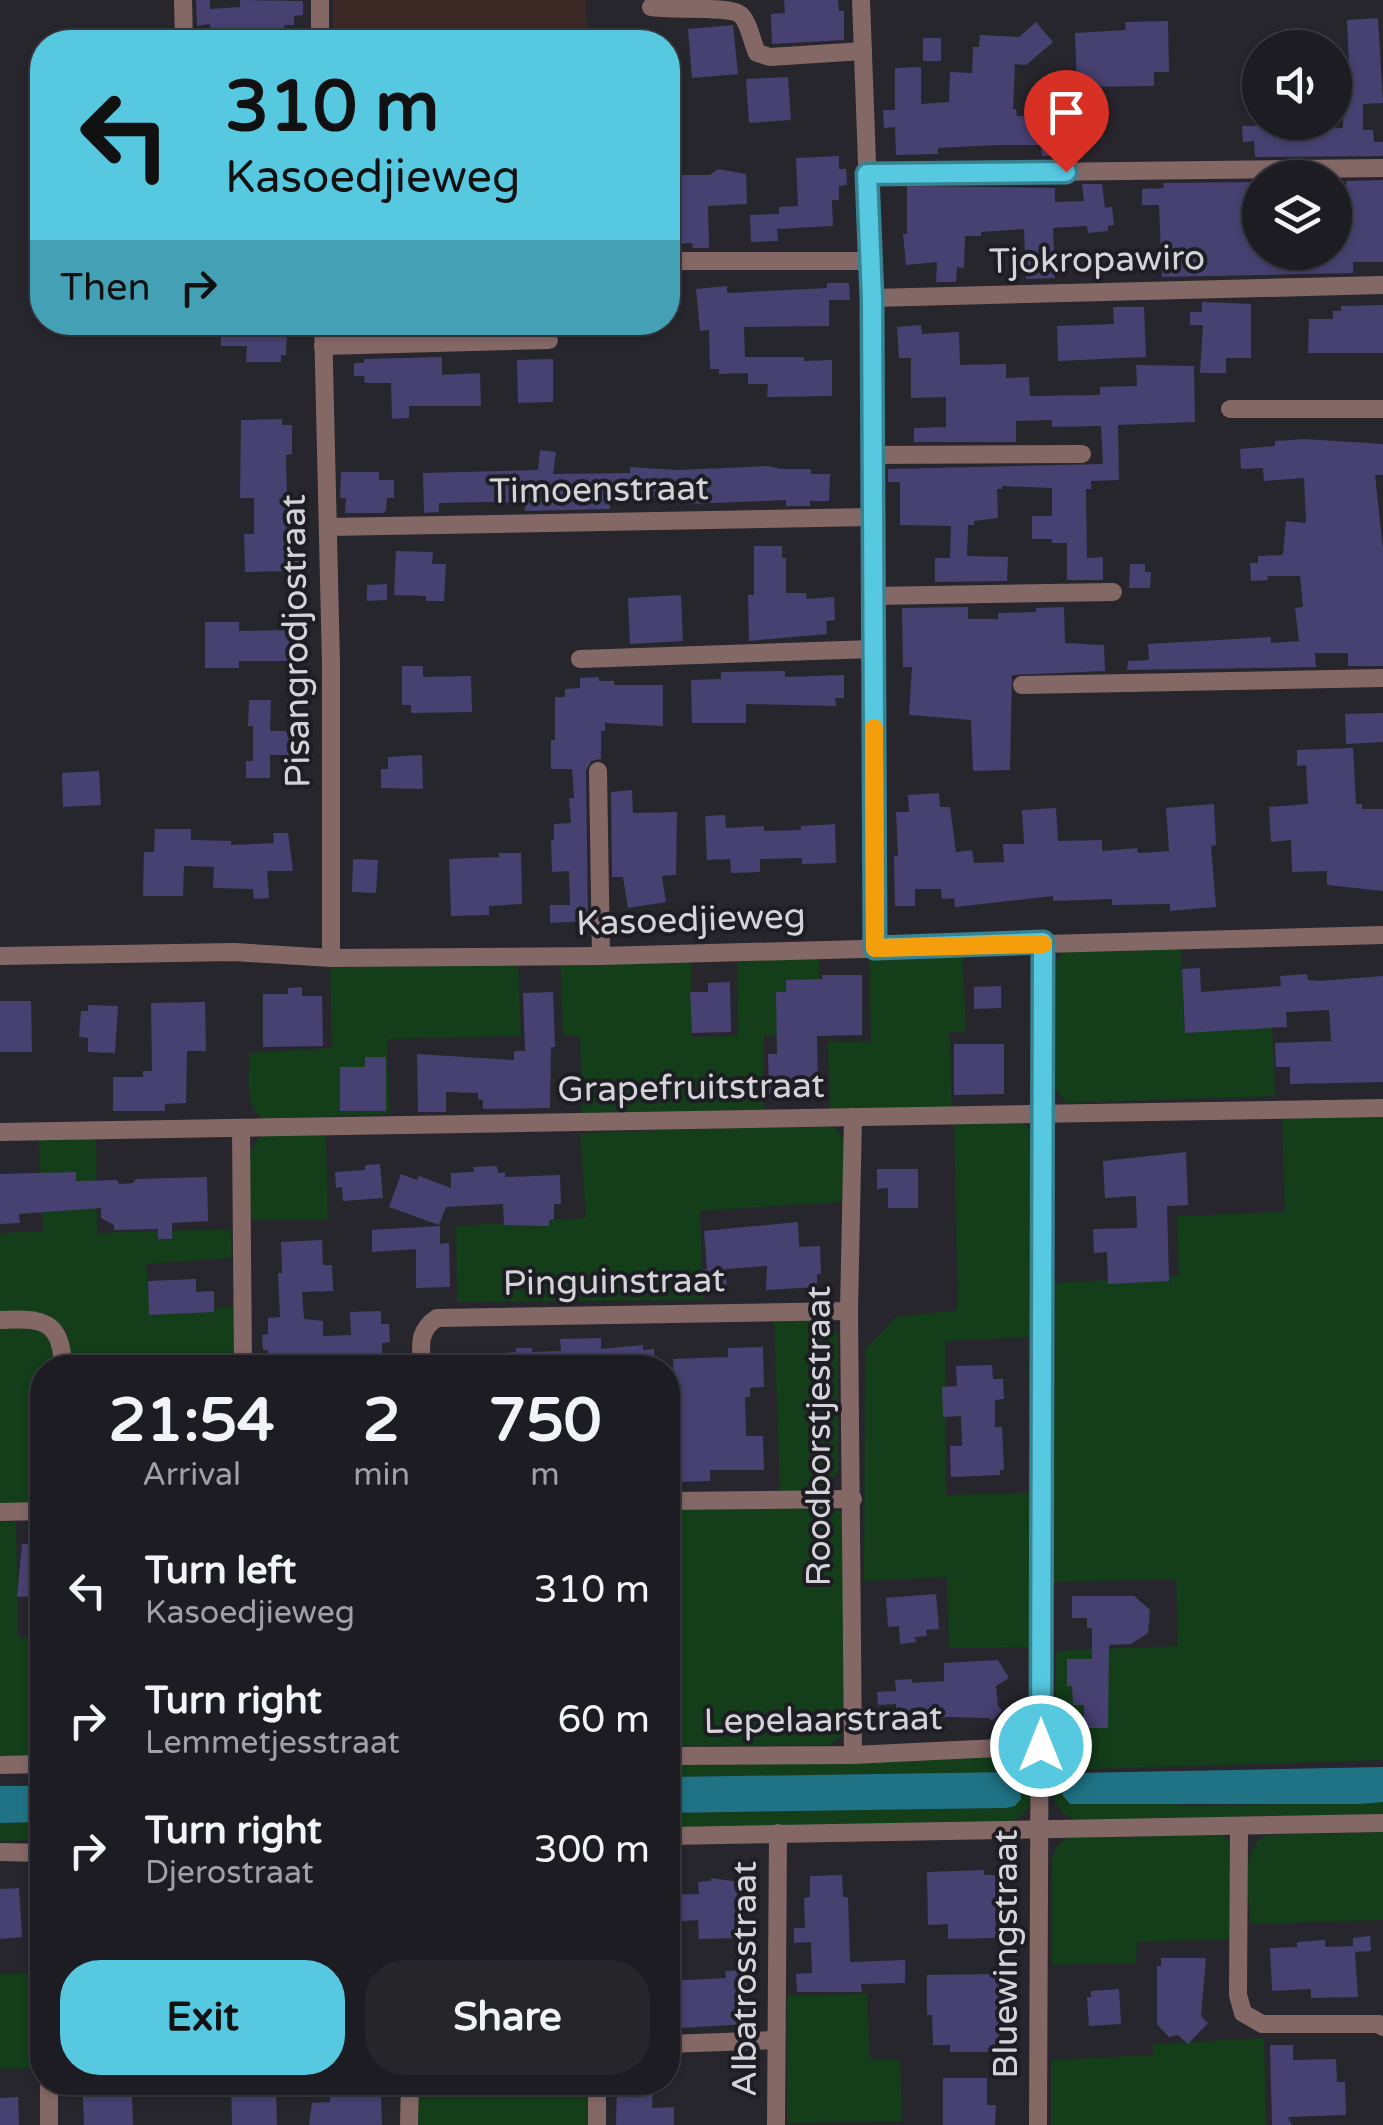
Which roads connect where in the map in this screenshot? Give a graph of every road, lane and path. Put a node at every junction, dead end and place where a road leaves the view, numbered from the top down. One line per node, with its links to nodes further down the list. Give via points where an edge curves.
1 (183, 0): 5 (street)
2 (320, 0): 6 (street)
3 (861, 0): 7 (street)
4 (651, 8): 7 (street, via 733,10 744,18 757,53 770,57)
5 (184, 30)
6 (320, 30)
7 (863, 51): 9 (street)
8 (1383, 168): 9 (street)
9 (867, 174): 10 (street)
10 (871, 260): 11 (street); 13 (street)
11 (680, 261)
12 (1383, 285): 13 (street, Tjokropawiro)
13 (872, 298): 20 (street)
14 (324, 335): 16 (street, Pisangrodjostraat)
15 (549, 340): 16 (street)
16 (324, 346): 22 (street, Pisangrodjostraat)
17 (1383, 408): 18 (street)
18 (1230, 409)
19 (1082, 454): 20 (street)
20 (872, 455): 21 (street)
21 (872, 517): 22 (street, Timoenstraat); 24 (street)
22 (328, 528): 35 (street, Pisangrodjostraat)
23 (1113, 592): 24 (street)
24 (873, 596): 25 (street)
25 (873, 649): 26 (street); 32 (street)
26 (580, 659)
27 (1383, 678): 28 (street)
28 (1022, 685)
29 (598, 771): 34 (street)
30 (1383, 935): 31 (street, Kasoedjieweg)
31 (1043, 942): 32 (street, Kasoedjieweg); 37 (street, Bluewingstraat)
32 (875, 948): 34 (street, Kasoedjieweg)
33 (0, 956): 35 (street, Kasoedjieweg, via 234,952)
34 (601, 956): 35 (street, Kasoedjieweg)
35 (331, 958)
36 (1383, 1108): 37 (street, Grapefruitstraat)
37 (1044, 1114): 38 (street, Grapefruitstraat); 50 (street, Bluewingstraat)
38 (853, 1117): 39 (street, Grapefruitstraat); 41 (street, Roodborstjestraat)
39 (240, 1129): 40 (street, Grapefruitstraat); 44 (street)
40 (0, 1132)
41 (849, 1311): 45 (street, Pinguinstraat, via 438,1318 421,1335); 46 (street, Roodborstjestraat)
42 (0, 1320): 43 (street, via 36,1320 54,1330)
43 (62, 1355)
44 (243, 1355)
45 (422, 1355)
46 (853, 1499): 47 (street); 51 (street, Roodborstjestraat)
47 (680, 1501)
48 (30, 1511): 49 (street)
49 (0, 1512)
50 (1041, 1746): 51 (street, Lepelaarstraat); 57 (street, Bluewingstraat)
51 (853, 1754): 52 (street, Lepelaarstraat)
52 (680, 1756)
53 (30, 1764): 54 (street)
54 (0, 1765)
55 (1383, 1822): 56 (street)
56 (1239, 1828): 57 (street); 62 (street, via 1238,1995 1244,2013 1262,2024)
57 (1037, 1830): 58 (street); 72 (street, Bluewingstraat)
58 (778, 1834): 59 (street); 63 (street, Albatrosstraat)
59 (680, 1836)
60 (0, 1852): 61 (street)
61 (30, 1853)
62 (1383, 2027)
63 (776, 2040): 64 (street); 71 (street, Albatrosstraat)
64 (680, 2044)
65 (49, 2095): 68 (street)
66 (410, 2095): 69 (street)
67 (596, 2095): 70 (street)
68 (49, 2125)
69 (410, 2125)
70 (597, 2125)
71 (776, 2125)
72 (1038, 2125)

